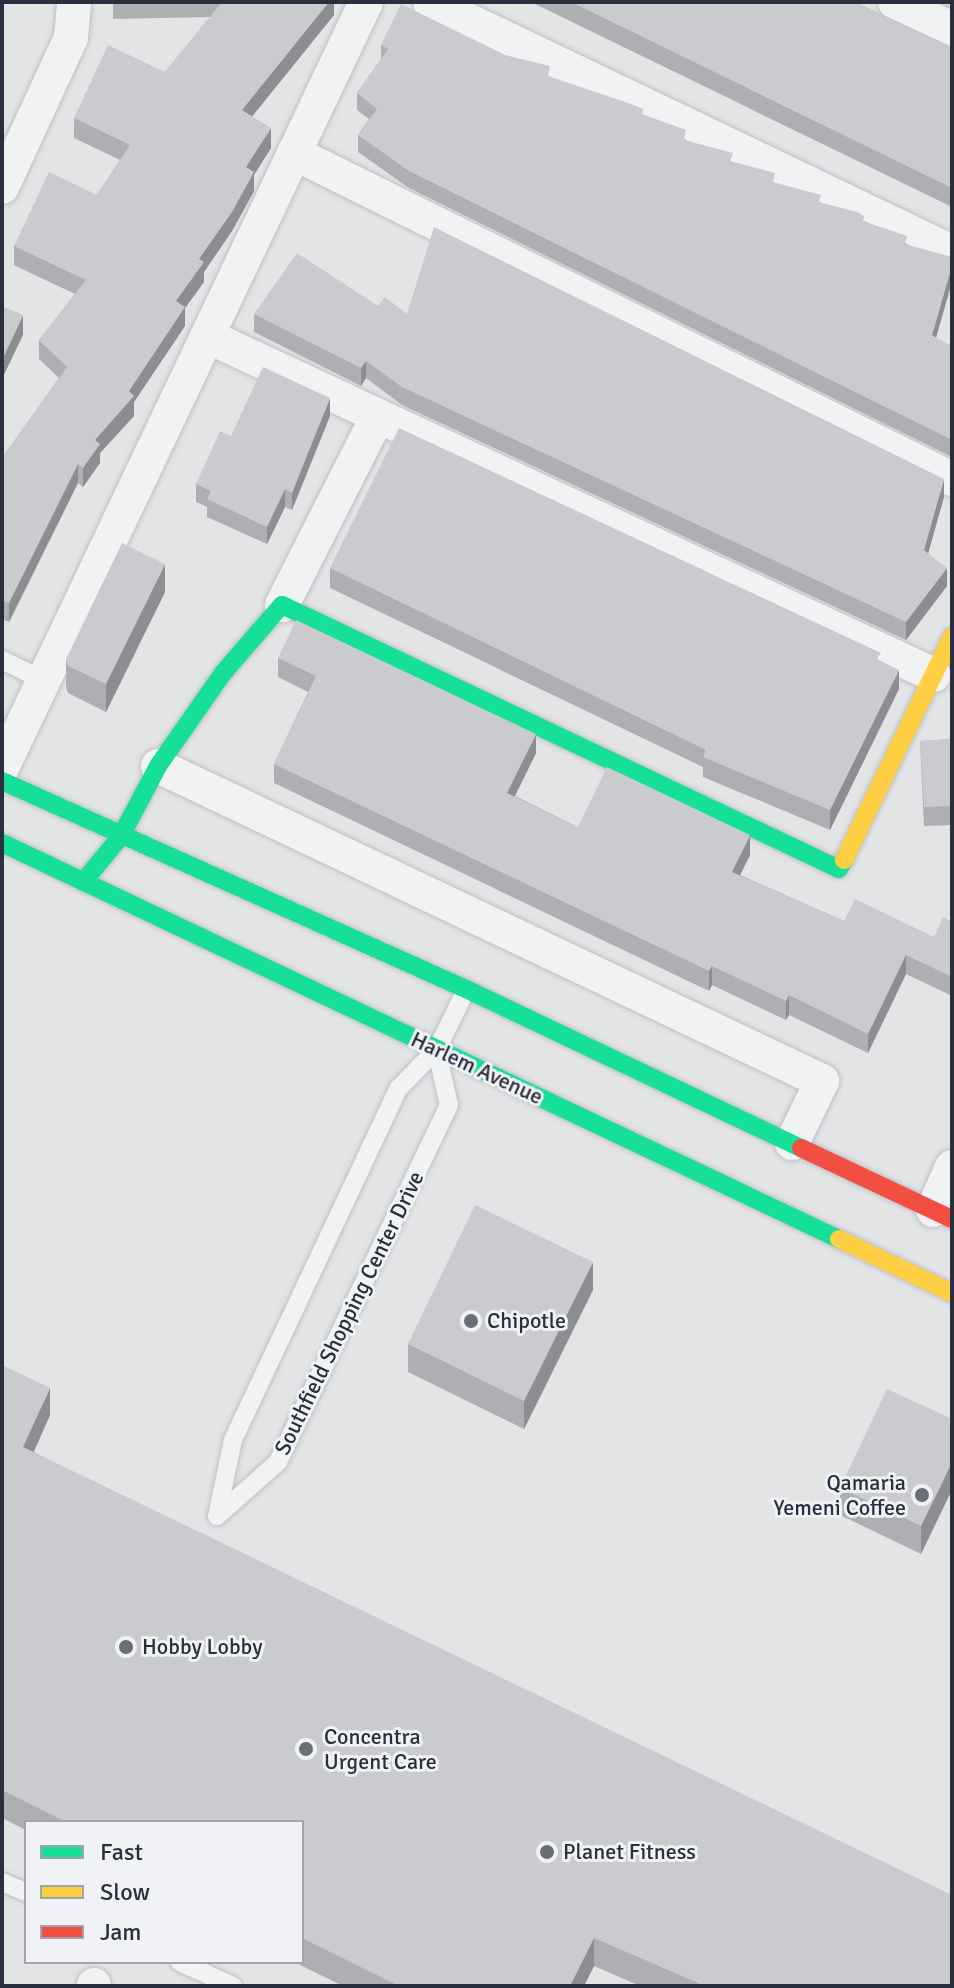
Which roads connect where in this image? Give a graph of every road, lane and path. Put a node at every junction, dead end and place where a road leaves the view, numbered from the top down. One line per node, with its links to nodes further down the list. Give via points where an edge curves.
1 (74, 2): 7 (street, via 71,38)
2 (366, 2): 6 (street)
3 (430, 2): 8 (street)
4 (895, 2): 5 (street)
5 (952, 29)
6 (294, 153): 9 (street); 11 (street)
7 (2, 187)
8 (952, 252)
9 (207, 336): 10 (street); 16 (street)
10 (378, 416): 12 (street); 15 (street)
11 (952, 479)
12 (282, 605): 15 (main road, via 839,869); 17 (main road, via 223,673)
13 (952, 637): 15 (main road)
14 (2, 660): 16 (lane)
15 (934, 675)
16 (43, 680): 18 (street)
17 (158, 766): 20 (main road); 25 (street, via 822,1081)
18 (2, 768)
19 (2, 781): 20 (main road)
20 (121, 836): 22 (main road); 23 (main road)
21 (2, 843): 22 (main road, Harlem Avenue)
22 (83, 882): 24 (main road, Harlem Avenue)
23 (466, 989): 24 (lane, Southfield Shopping Center Drive); 25 (main road)
24 (437, 1049): 24 (lane, Southfield Shopping Center Drive, via 399,1088 233,1440 217,1516 278,1462 449,1105); 28 (main road, Harlem Avenue)
25 (792, 1143): 27 (main road)
26 (952, 1167): 27 (street)
27 (942, 1214)
28 (952, 1293)
29 (2, 1882): 30 (lane)
30 (24, 1891)
31 (184, 1964): 32 (lane)
32 (233, 1986)

